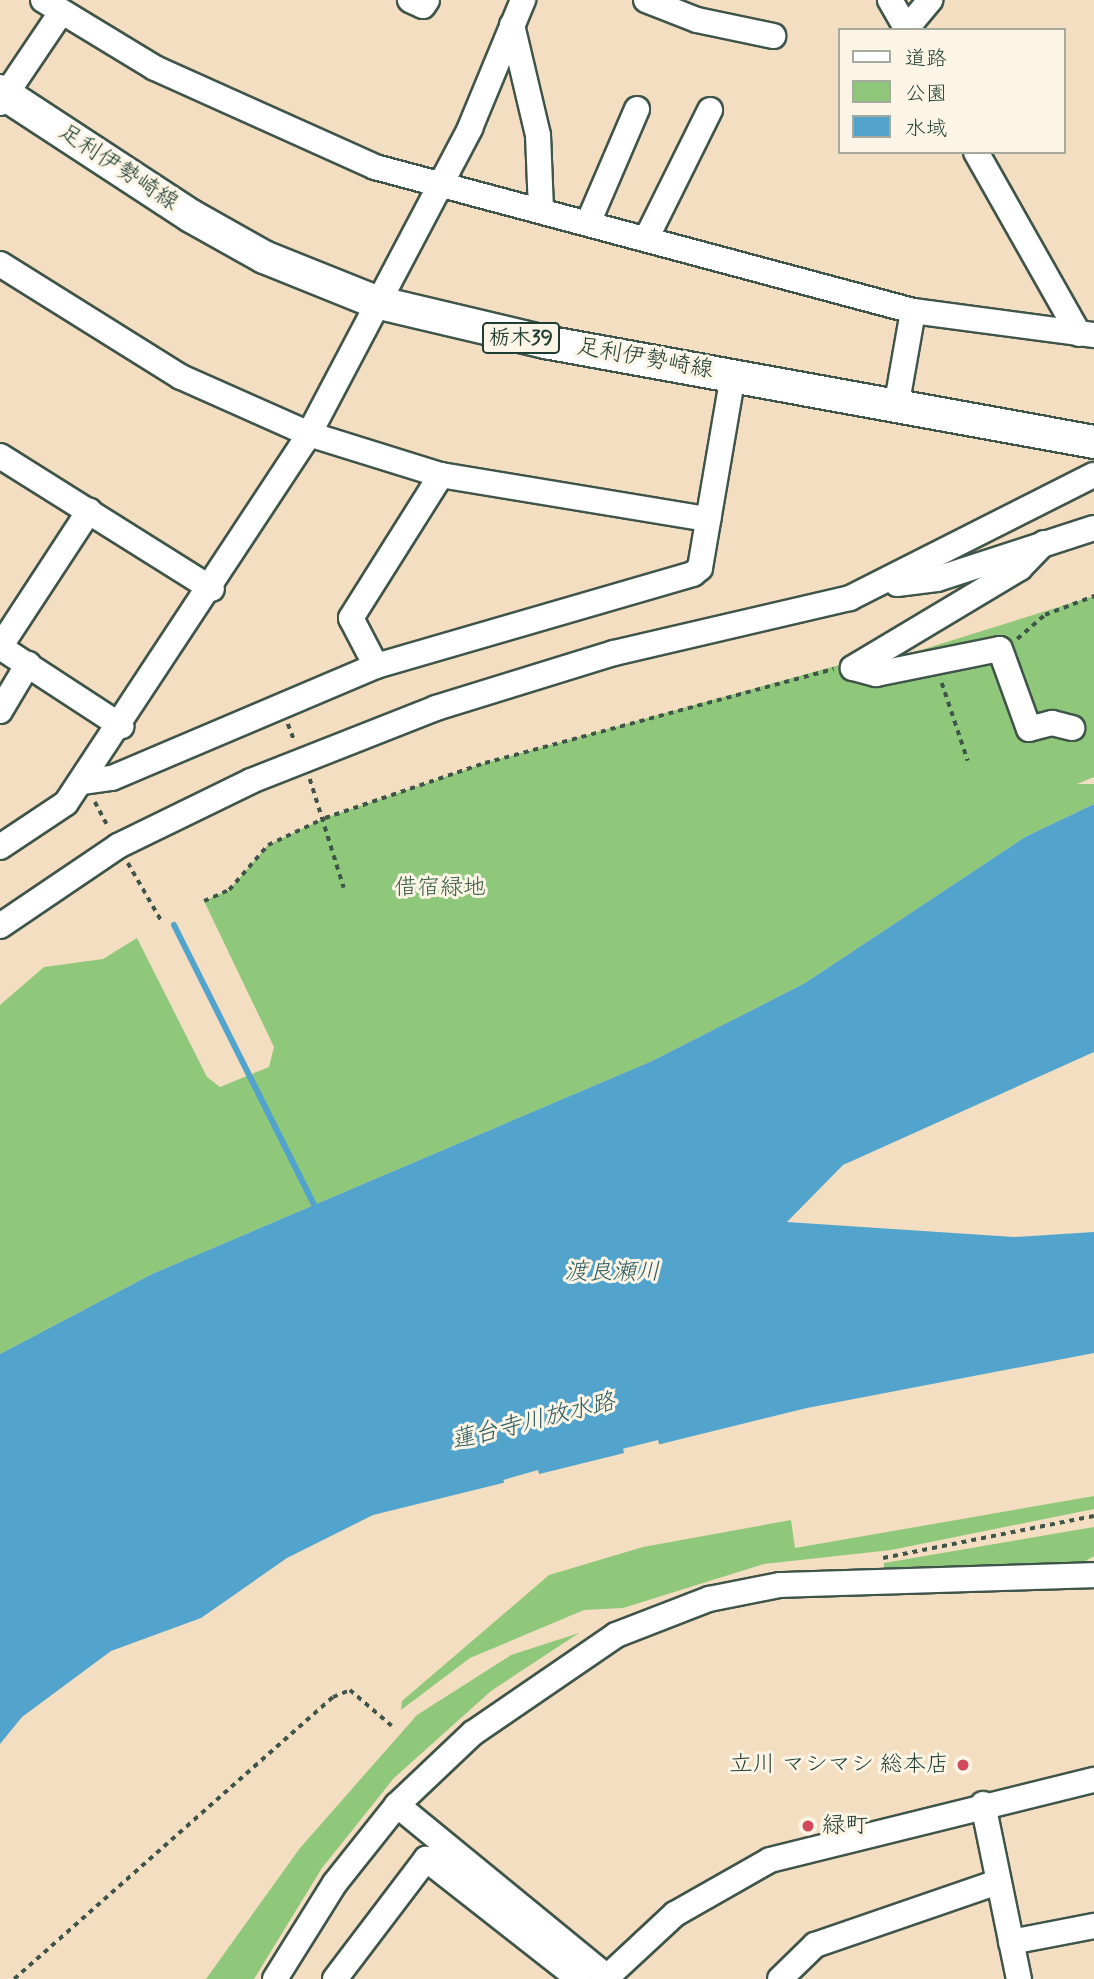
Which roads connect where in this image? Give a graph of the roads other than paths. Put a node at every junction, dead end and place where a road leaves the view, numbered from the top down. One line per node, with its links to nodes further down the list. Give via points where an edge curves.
1 (410, 0): 2 (street, via 423,6)
2 (427, 0)
3 (523, 0): 8 (street)
4 (646, 0): 11 (street, via 697,20)
5 (890, 0): 9 (street)
6 (930, 0): 10 (street)
7 (51, 7): 12 (street); 16 (street, via 155,68 310,139)
8 (512, 25): 16 (street, via 470,128); 17 (street, via 538,135)
9 (905, 28)
10 (907, 28)
11 (773, 36)
12 (2, 96): 21 (main road, 足利伊勢崎線 / 栃木39, via 215,230 317,281)
13 (637, 109): 18 (street)
14 (710, 110): 19 (street)
15 (977, 154): 23 (street)
16 (436, 186): 17 (street); 21 (street)
17 (541, 209): 18 (street)
18 (588, 223): 19 (street)
19 (646, 239): 22 (street)
20 (0, 264): 26 (street, via 181,377)
21 (376, 302): 24 (main road, 足利伊勢崎線 / 栃木39, via 533,340); 26 (street)
22 (913, 311): 23 (street); 25 (street)
23 (1087, 335)
24 (733, 374): 25 (main road, 足利伊勢崎線 / 栃木39); 32 (street)
25 (897, 402): 27 (main road, 足利伊勢崎線 / 栃木39)
26 (309, 434): 29 (street); 36 (street)
27 (1094, 442)
28 (0, 456): 31 (street)
29 (441, 475): 32 (street); 39 (street, via 351,618)
30 (1094, 475): 35 (street)
31 (89, 510): 36 (street); 37 (street)
32 (708, 520): 39 (street, via 693,574)
33 (1094, 528): 34 (street)
34 (1044, 543): 35 (street, via 937,579); 42 (street, via 1020,568 853,668 876,674 1000,649 1029,729 1052,723)
35 (884, 584): 45 (street, via 850,598 614,653 436,708 198,805 77,871)
36 (212, 589): 41 (street)
37 (0, 647): 38 (street)
38 (29, 664): 40 (street); 41 (street)
39 (376, 666): 43 (street)
40 (0, 711)
41 (121, 726): 43 (street)
42 (1072, 728)
43 (87, 790): 44 (street)
44 (0, 847)
45 (0, 926)
46 (1094, 1575): 49 (street, via 780,1585 709,1598 594,1647 473,1734)
47 (1094, 1780): 48 (street)
48 (983, 1804): 50 (street); 53 (street, via 770,1860 675,1914)
49 (397, 1805): 53 (street); 54 (street, via 335,1883)
50 (998, 1882): 52 (street); 57 (street, via 815,1945)
51 (1094, 1926): 52 (street)
52 (1011, 1942): 58 (street)
53 (606, 1978)
54 (275, 1979)
55 (335, 1979): 56 (street, via 426,1859)
56 (579, 1979)
57 (780, 1979)
58 (1019, 1979)

